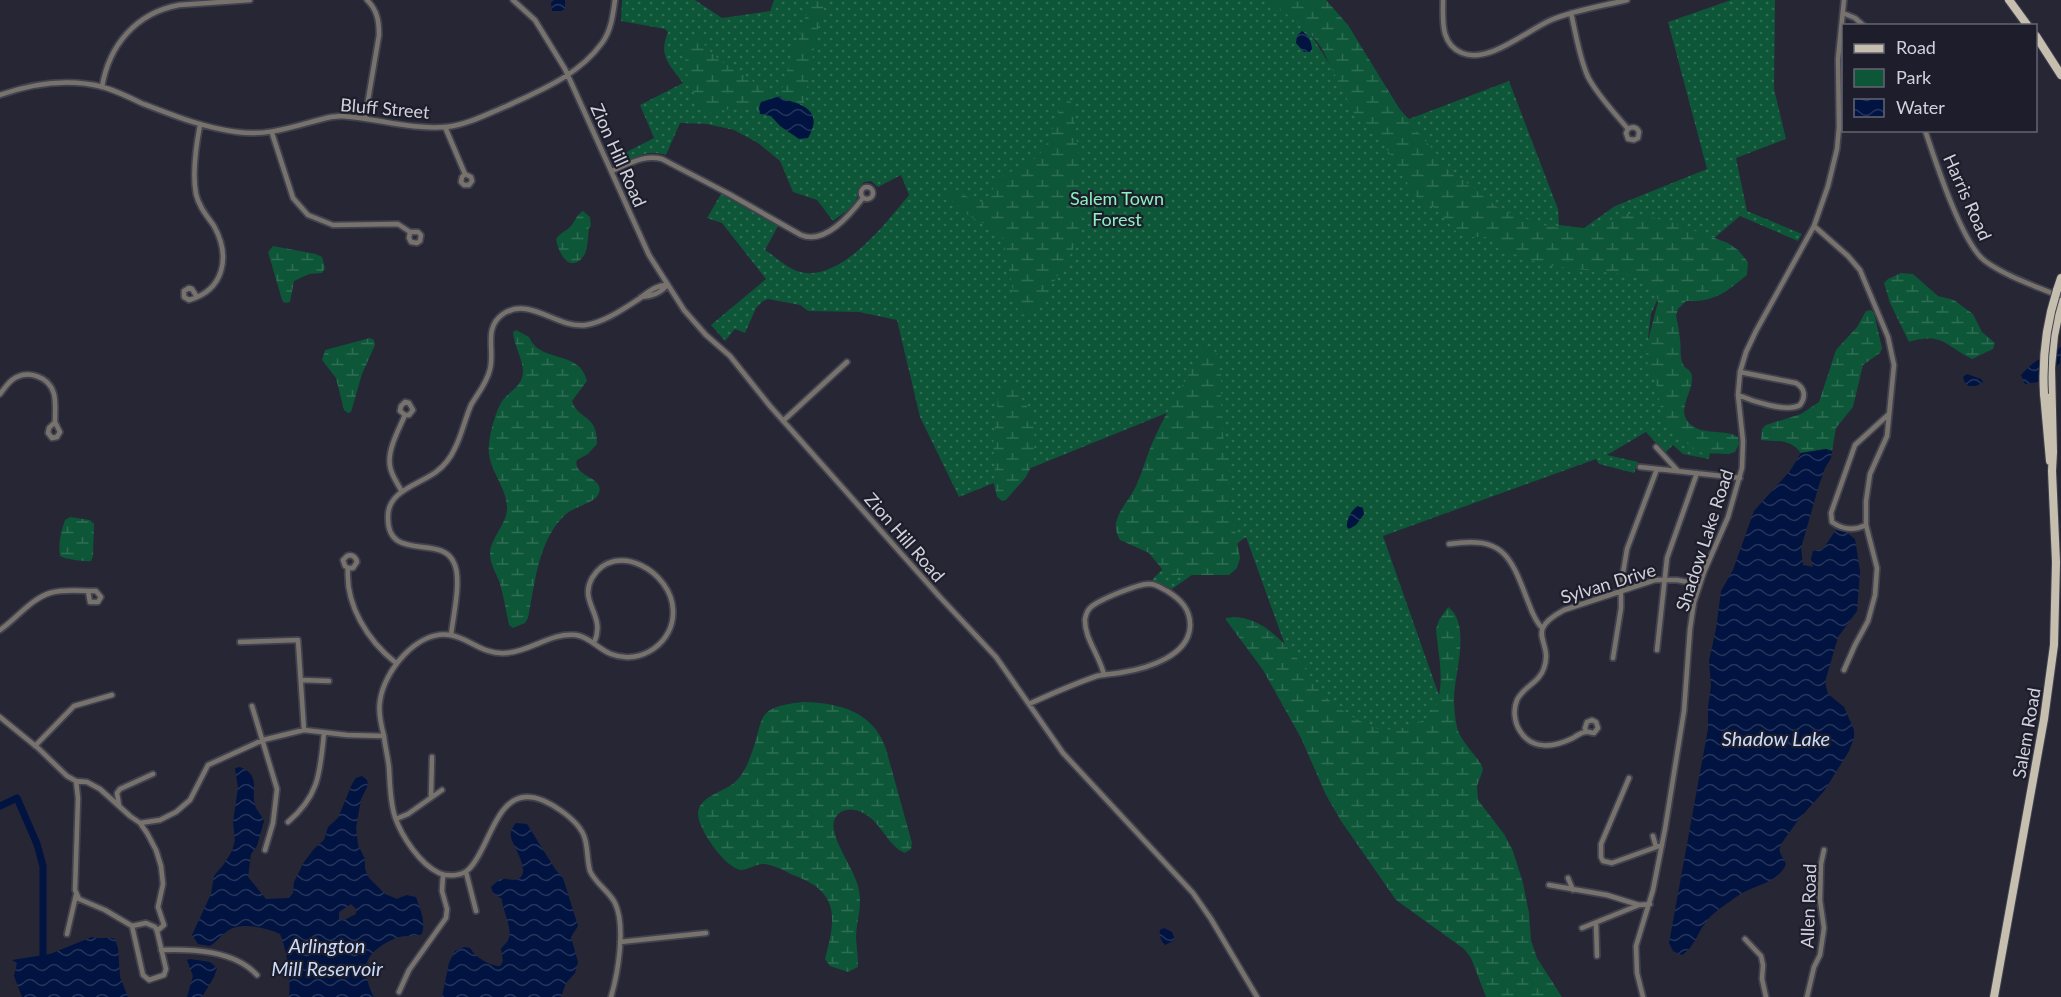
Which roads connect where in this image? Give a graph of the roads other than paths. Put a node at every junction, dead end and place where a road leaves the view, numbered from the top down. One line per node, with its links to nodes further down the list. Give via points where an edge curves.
1 (250, 0): 16 (street, via 179,5 149,16 134,25 114,49)
2 (367, 0): 18 (street, via 377,13 379,35)
3 (513, 0): 14 (street, Zion Hill Road, via 535,20)
4 (615, 0): 14 (street, Bluff Street, via 603,43)
5 (1443, 0): 9 (street, via 1446,39 1459,52 1474,56 1490,53)
6 (1628, 0): 9 (street)
7 (1844, 0): 10 (street, Shadow Lake Road)
8 (2009, 0): 12 (main road)
9 (1571, 13): 21 (street, via 1590,79)
10 (1843, 13): 11 (street); 27 (street, Shadow Lake Road, via 1837,144)
11 (1862, 24)
12 (2027, 24)
13 (2037, 38): 15 (main road)
14 (567, 75): 20 (street, Bluff Street, via 490,113); 24 (street, Zion Hill Road)
15 (2061, 75)
16 (102, 87): 17 (street, Bluff Street, via 52,82); 19 (street, Bluff Street)
17 (0, 95)
18 (364, 118): 20 (street, Bluff Street); 23 (street, Bluff Street, via 331,117)
19 (200, 125): 23 (street, Bluff Street); 32 (street, via 195,186 199,202 217,234 223,266 216,284)
20 (446, 127): 25 (street)
21 (1628, 129)
22 (1926, 132): 31 (street, Harris Road, via 1954,208 1975,250 1990,264)
23 (272, 133): 28 (street, via 292,197 308,215 333,225 394,223)
24 (612, 171): 26 (street, via 644,158 662,159 807,237 827,232); 30 (street, Zion Hill Road, via 645,247)
25 (465, 174)
26 (863, 198)
27 (1814, 226): 35 (street, Shadow Lake Road, via 1756,332); 39 (street, via 1855,263 1870,290 1893,357)
28 (411, 232)
29 (2061, 278): 31 (main road, Salem Road)
30 (667, 285): 41 (street, Zion Hill Road, via 684,310 730,356); 49 (street, via 604,319 584,325 524,308 501,315 491,332 492,357 487,379 472,404 454,452 437,472)
31 (2059, 293): 37 (main road, Salem Road, bridge, via 2046,337 2043,369)
32 (197, 297)
33 (2061, 302): 37 (main road, Salem Road)
34 (847, 362): 41 (street)
35 (1740, 372): 38 (street, Shadow Lake Road); 38 (street, via 1796,383 1804,397 1800,405 1790,408)
36 (0, 394): 42 (street, via 21,375 40,377 54,394)
37 (2048, 394): 119 (main road, Salem Road, via 2056,562 2053,654)
38 (1737, 395): 48 (street, Shadow Lake Road, via 1743,441)
39 (1890, 413): 50 (street, via 1887,436 1870,474); 50 (street, via 1855,445 1830,513 1832,522 1840,527 1853,530)
40 (405, 415): 49 (street, via 389,463)
41 (783, 421): 70 (street, Zion Hill Road, via 996,657)
42 (55, 422)
43 (1656, 447): 46 (street)
44 (1640, 467): 45 (street)
45 (1657, 469): 46 (street); 56 (street, via 1627,549)
46 (1678, 471): 47 (street)
47 (1697, 473): 48 (street); 53 (street, via 1671,544)
48 (1740, 478): 54 (street, Shadow Lake Road)
49 (402, 492): 59 (street, via 389,506 391,532 411,547 444,551 454,563 457,579)
50 (1866, 525): 65 (street, via 1877,568 1876,588 1868,621)
51 (1449, 544): 57 (street, via 1480,541 1504,554 1513,564)
52 (348, 568): 64 (street, via 349,595 359,616 375,644)
53 (1664, 579): 54 (street, Sylvan Drive); 56 (street, Sylvan Drive); 62 (street)
54 (1700, 584): 90 (street, Shadow Lake Road, via 1692,616 1684,711)
55 (88, 591): 58 (street, via 44,596)
56 (1621, 591): 57 (street, Sylvan Drive, via 1564,610); 63 (street)
57 (1542, 628): 74 (street, via 1545,667 1516,701 1517,728 1529,741 1546,746)
58 (0, 630)
59 (451, 635): 61 (street, via 500,653 569,635); 64 (street, via 426,640)
60 (240, 642): 67 (street, via 298,640)
61 (594, 643): 61 (street, via 609,653 629,657 643,655 660,644 671,627 673,607 668,589 657,575 642,565 626,562 610,564 596,573 588,593 598,622)
62 (1657, 650)
63 (1613, 658)
64 (396, 663): 76 (street, via 379,702)
65 (1844, 670)
66 (1104, 675): 66 (street, via 1160,661 1182,647 1190,625 1181,601 1159,586 1146,584 1089,609 1086,626); 70 (street)
67 (301, 680): 68 (street); 73 (street)
68 (329, 681)
69 (112, 695): 78 (street, via 74,706)
70 (1029, 704): 115 (street, Zion Hill Road, via 1063,753 1195,896)
71 (252, 706): 77 (street)
72 (0, 717): 78 (street)
73 (304, 730): 75 (street); 77 (street)
74 (1586, 731)
75 (324, 733): 76 (street); 87 (street, via 315,790)
76 (384, 736): 86 (street)
77 (263, 740): 88 (street, via 208,765 190,800 176,812); 91 (street, via 277,789)
78 (35, 746): 82 (street)
79 (432, 757): 84 (street)
80 (153, 774): 85 (street, via 120,789)
81 (1629, 778): 90 (street, via 1603,839 1601,857 1612,863)
82 (76, 781): 85 (street, via 92,784); 98 (street)
83 (442, 790): 84 (street)
84 (430, 797): 86 (street)
85 (119, 805): 88 (street)
86 (396, 819): 94 (street, via 419,858)
87 (288, 822)
88 (140, 823): 105 (street, via 161,866 163,884 158,906 164,925)
89 (1653, 836): 90 (street)
90 (1659, 846): 99 (street, Shadow Lake Road)
91 (265, 850)
92 (1824, 850): 118 (street, Allen Road, via 1820,900 1824,928)
93 (466, 872): 94 (street); 101 (street); 109 (street, via 509,803 527,796 536,798 563,812 583,832 589,868 615,904)
94 (443, 874): 113 (street, via 446,918 409,970)
95 (1568, 878): 97 (street)
96 (1549, 885): 97 (street)
97 (1573, 890): 100 (street)
98 (76, 895): 103 (street); 107 (street)
99 (1650, 904): 100 (street); 116 (street, Shadow Lake Road, via 1636,946)
100 (1639, 905): 102 (street)
101 (476, 911)
102 (1596, 924): 104 (street); 111 (street)
103 (132, 926): 105 (street, via 146,923); 110 (street, via 141,971 148,980 165,973)
104 (1582, 928)
105 (157, 931): 110 (street)
106 (706, 933): 109 (street)
107 (67, 934)
108 (1745, 939): 117 (street, via 1761,956)
109 (620, 942): 114 (street)
110 (161, 950): 112 (street, via 219,955)
111 (1598, 956)
112 (256, 973)
113 (399, 992)
114 (611, 997)
115 (1257, 997)
116 (1643, 997)
117 (1766, 997)
118 (1807, 997)
119 (1994, 997)

